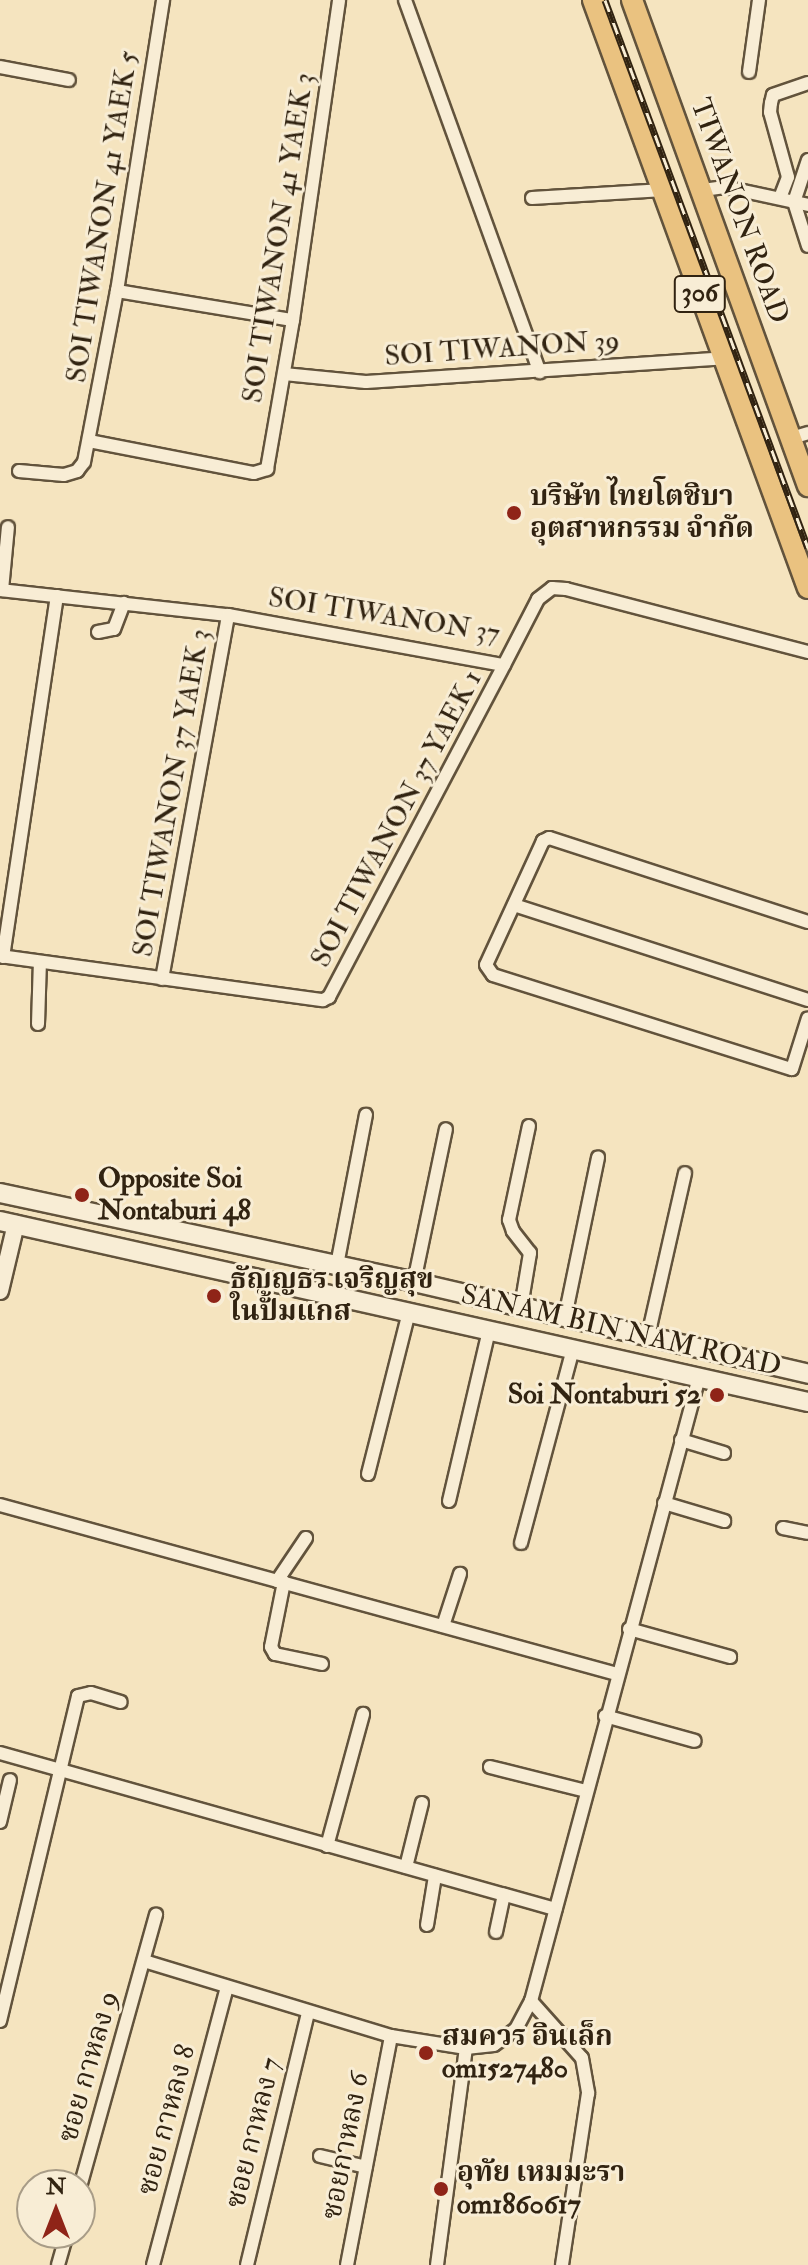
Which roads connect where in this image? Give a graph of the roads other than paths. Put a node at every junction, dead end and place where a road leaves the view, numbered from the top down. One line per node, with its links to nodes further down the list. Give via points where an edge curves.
1 (163, 0): 19 (street, SOI TIWANON 41 YAEK 5)
2 (339, 0): 20 (street, SOI TIWANON 41 YAEK 3)
3 (405, 0): 22 (street)
4 (593, 0): 12 (main road, 306)
5 (632, 0): 13 (main road, TIWANON ROAD / 306)
6 (759, 0): 8 (street)
7 (0, 67): 9 (street)
8 (749, 72)
9 (69, 80)
10 (808, 83): 15 (street, via 773,95 771,103 788,177)
11 (808, 160): 16 (street)
12 (664, 190): 14 (street); 21 (main road, 306)
13 (703, 190): 15 (street, via 725,187); 24 (main road, TIWANON ROAD / 306)
14 (532, 198)
15 (780, 198): 16 (street)
16 (794, 202): 17 (street); 18 (street)
17 (808, 205)
18 (808, 246)
19 (117, 291): 20 (street); 25 (street, SOI TIWANON 41 YAEK 5)
20 (293, 320): 23 (street, SOI TIWANON 41 YAEK 3)
21 (724, 358): 22 (street, SOI TIWANON 39); 29 (main road, 306)
22 (540, 372): 23 (street, SOI TIWANON 39, via 366,382)
23 (284, 374): 25 (street, SOI TIWANON 41 YAEK 3, via 267,469 254,473)
24 (799, 436): 27 (main road, TIWANON ROAD / 306)
25 (89, 441): 26 (street, SOI TIWANON 41 YAEK 5, via 77,471)
26 (19, 471)
27 (808, 486)
28 (8, 527): 30 (street)
29 (808, 588)
30 (1, 590): 31 (street, SOI TIWANON 37)
31 (57, 596): 32 (street, SOI TIWANON 37); 39 (street)
32 (124, 603): 33 (street, SOI TIWANON 37); 34 (street, via 114,629)
33 (228, 615): 36 (street, SOI TIWANON 37); 41 (street, SOI TIWANON 37 YAEK 3)
34 (98, 632)
35 (808, 652): 36 (street, SOI TIWANON 37, via 552,588 538,599)
36 (504, 665): 41 (street, SOI TIWANON 37 YAEK 1, via 329,997)
37 (514, 905): 38 (street, via 549,838); 42 (street); 43 (street, via 486,965 493,975 792,1069)
38 (808, 922)
39 (1, 957): 40 (street, SOI TIWANON 37 YAEK 1)
40 (40, 962): 41 (street, SOI TIWANON 37 YAEK 1); 44 (street)
41 (162, 979)
42 (808, 1000)
43 (808, 1018)
44 (38, 1024)
45 (366, 1115): 53 (street)
46 (529, 1126): 56 (street, via 509,1220 530,1253)
47 (446, 1129): 54 (street)
48 (598, 1157): 58 (street)
49 (685, 1173): 60 (street)
50 (0, 1193): 51 (main road, SANAM BIN NAM ROAD)
51 (23, 1198): 52 (main road); 53 (main road, SANAM BIN NAM ROAD)
52 (8, 1222): 55 (street); 57 (main road, SANAM BIN NAM ROAD)
53 (337, 1265): 54 (main road, SANAM BIN NAM ROAD)
54 (414, 1282): 56 (main road, SANAM BIN NAM ROAD)
55 (0, 1291)
56 (521, 1307): 58 (main road, SANAM BIN NAM ROAD)
57 (409, 1312): 59 (main road, SANAM BIN NAM ROAD); 67 (street)
58 (565, 1317): 60 (main road, SANAM BIN NAM ROAD)
59 (489, 1330): 61 (main road, SANAM BIN NAM ROAD); 68 (street)
60 (648, 1336): 62 (main road, SANAM BIN NAM ROAD)
61 (573, 1349): 63 (main road, SANAM BIN NAM ROAD); 75 (street)
62 (808, 1374)
63 (699, 1377): 64 (main road, SANAM BIN NAM ROAD); 65 (street)
64 (808, 1402)
65 (681, 1440): 66 (street); 69 (street)
66 (724, 1453)
67 (368, 1474)
68 (449, 1501)
69 (664, 1503): 71 (street); 79 (street)
70 (0, 1505): 77 (street)
71 (724, 1521)
72 (783, 1528): 73 (street)
73 (808, 1533)
74 (306, 1538): 77 (street)
75 (521, 1543)
76 (460, 1574): 78 (street)
77 (280, 1582): 78 (street); 81 (street, via 271,1647 275,1654)
78 (443, 1626): 82 (street)
79 (629, 1629): 80 (street); 82 (street)
80 (730, 1657)
81 (322, 1664)
82 (617, 1674): 85 (street)
83 (121, 1702): 89 (street, via 91,1693 78,1696)
84 (363, 1714): 95 (street)
85 (605, 1716): 86 (street); 91 (street)
86 (695, 1741)
87 (0, 1753): 89 (street)
88 (490, 1767): 91 (street)
89 (61, 1771): 95 (street); 107 (street)
90 (10, 1780): 92 (street)
91 (586, 1791): 99 (street)
92 (2, 1803): 94 (street)
93 (422, 1803): 96 (street)
94 (0, 1822)
95 (327, 1846): 96 (street)
96 (406, 1867): 97 (street)
97 (435, 1876): 98 (street); 101 (street)
98 (504, 1895): 99 (street); 102 (street)
99 (555, 1909): 105 (street)
100 (156, 1914): 103 (street, ซอย กาหลง 9)
101 (427, 1925)
102 (496, 1932)
103 (144, 1961): 104 (street); 112 (street, ซอย กาหลง 9)
104 (227, 1987): 106 (street); 113 (street, ซอย กาหลง 8)
105 (531, 2001): 109 (street, via 516,2029 494,2045); 117 (street, via 582,2058 588,2093)
106 (308, 2012): 108 (street); 114 (street, ซอย กาหลง 7)
107 (0, 2021)
108 (391, 2036): 109 (street); 111 (street, ซอยกาหลง 6)
109 (466, 2048): 116 (street)
110 (320, 2156): 111 (street)
111 (366, 2167): 115 (street, ซอยกาหลง 6)
112 (85, 2169)
113 (153, 2265)
114 (247, 2265)
115 (347, 2265)
116 (437, 2265)
117 (562, 2265)

